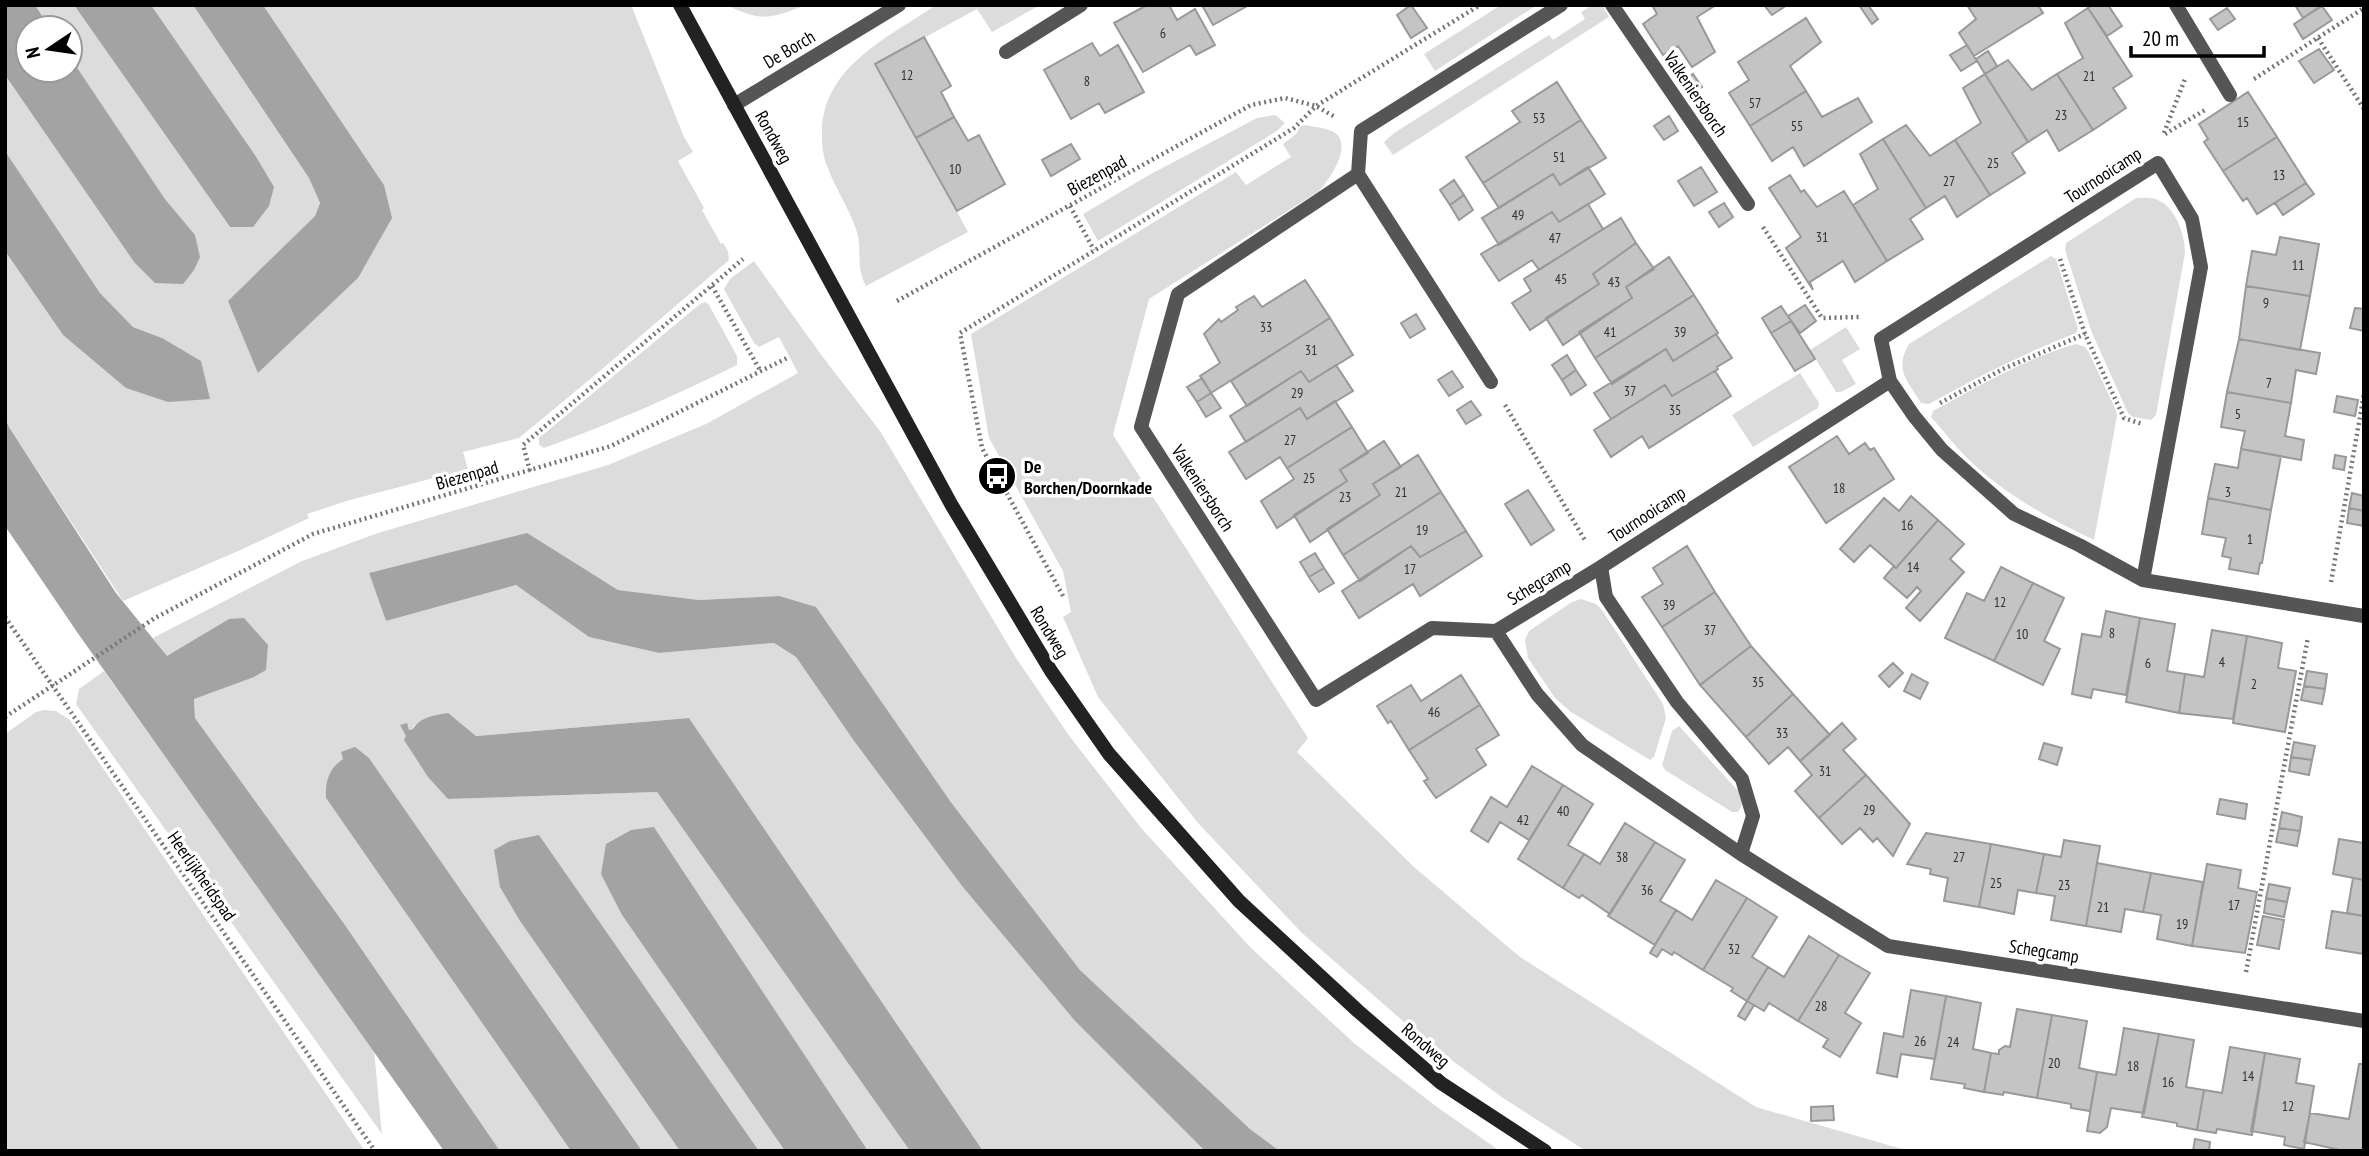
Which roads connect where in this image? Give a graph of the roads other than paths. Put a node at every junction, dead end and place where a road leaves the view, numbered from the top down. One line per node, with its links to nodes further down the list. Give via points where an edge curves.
1 (680, 5): 9 (main road, Rondweg)
2 (900, 5): 9 (street, De Borch)
3 (1080, 5): 7 (street)
4 (1561, 5): 10 (street, via 1361,131)
5 (1612, 5): 11 (street, Valkeniersborch)
6 (2176, 5): 8 (street)
7 (1006, 52)
8 (2230, 95)
9 (734, 104): 20 (main road, Rondweg, via 951,504 1051,671 1110,754 1239,901 1358,1011 1441,1083)
10 (1358, 174): 13 (street); 17 (street, Valkeniersborch, via 1178,294 1141,427 1316,700 1432,628)
11 (1748, 204)
12 (1890, 381): 14 (street, Tournooicamp); 15 (street, via 1942,450 2014,514); 15 (street, Tournooicamp, via 1881,339 2158,163 2192,219 2201,267)
13 (1491, 382)
14 (1601, 567): 17 (street, Schegcamp); 18 (street, via 1606,597 1677,702 1742,779 1753,816)
15 (2143, 580): 16 (street)
16 (2364, 616)
17 (1496, 631): 18 (street, Schegcamp, via 1537,694 1582,746)
18 (1741, 854): 19 (street, Schegcamp, via 1888,946)
19 (2364, 1021)
20 (1545, 1151)

